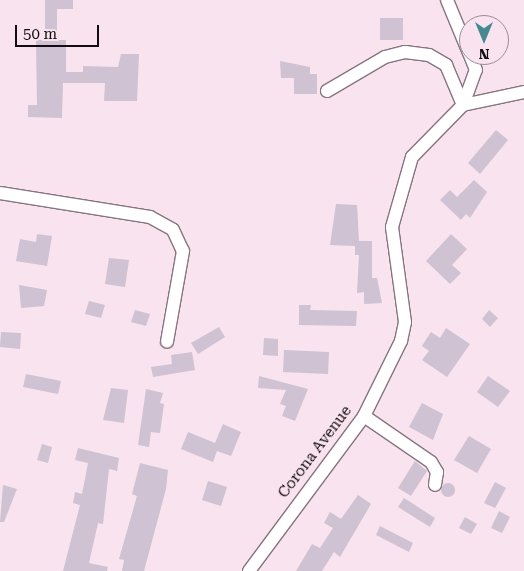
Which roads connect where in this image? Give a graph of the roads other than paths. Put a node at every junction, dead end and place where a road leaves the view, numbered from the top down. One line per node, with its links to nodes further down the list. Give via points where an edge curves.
1 (446, 0): 2 (street)
2 (459, 31)
3 (474, 65): 6 (street, via 476,70)
4 (327, 91): 6 (street, via 385,57 405,52 429,55 446,65)
5 (524, 92): 6 (street)
6 (463, 105): 9 (street, Corona Avenue, via 412,157 392,227 403,335)
7 (0, 193): 8 (street, via 150,217 173,230 183,251)
8 (167, 342)
9 (364, 416): 10 (street, via 431,462 437,472); 11 (street, Corona Avenue)
10 (435, 485)
11 (248, 571)

